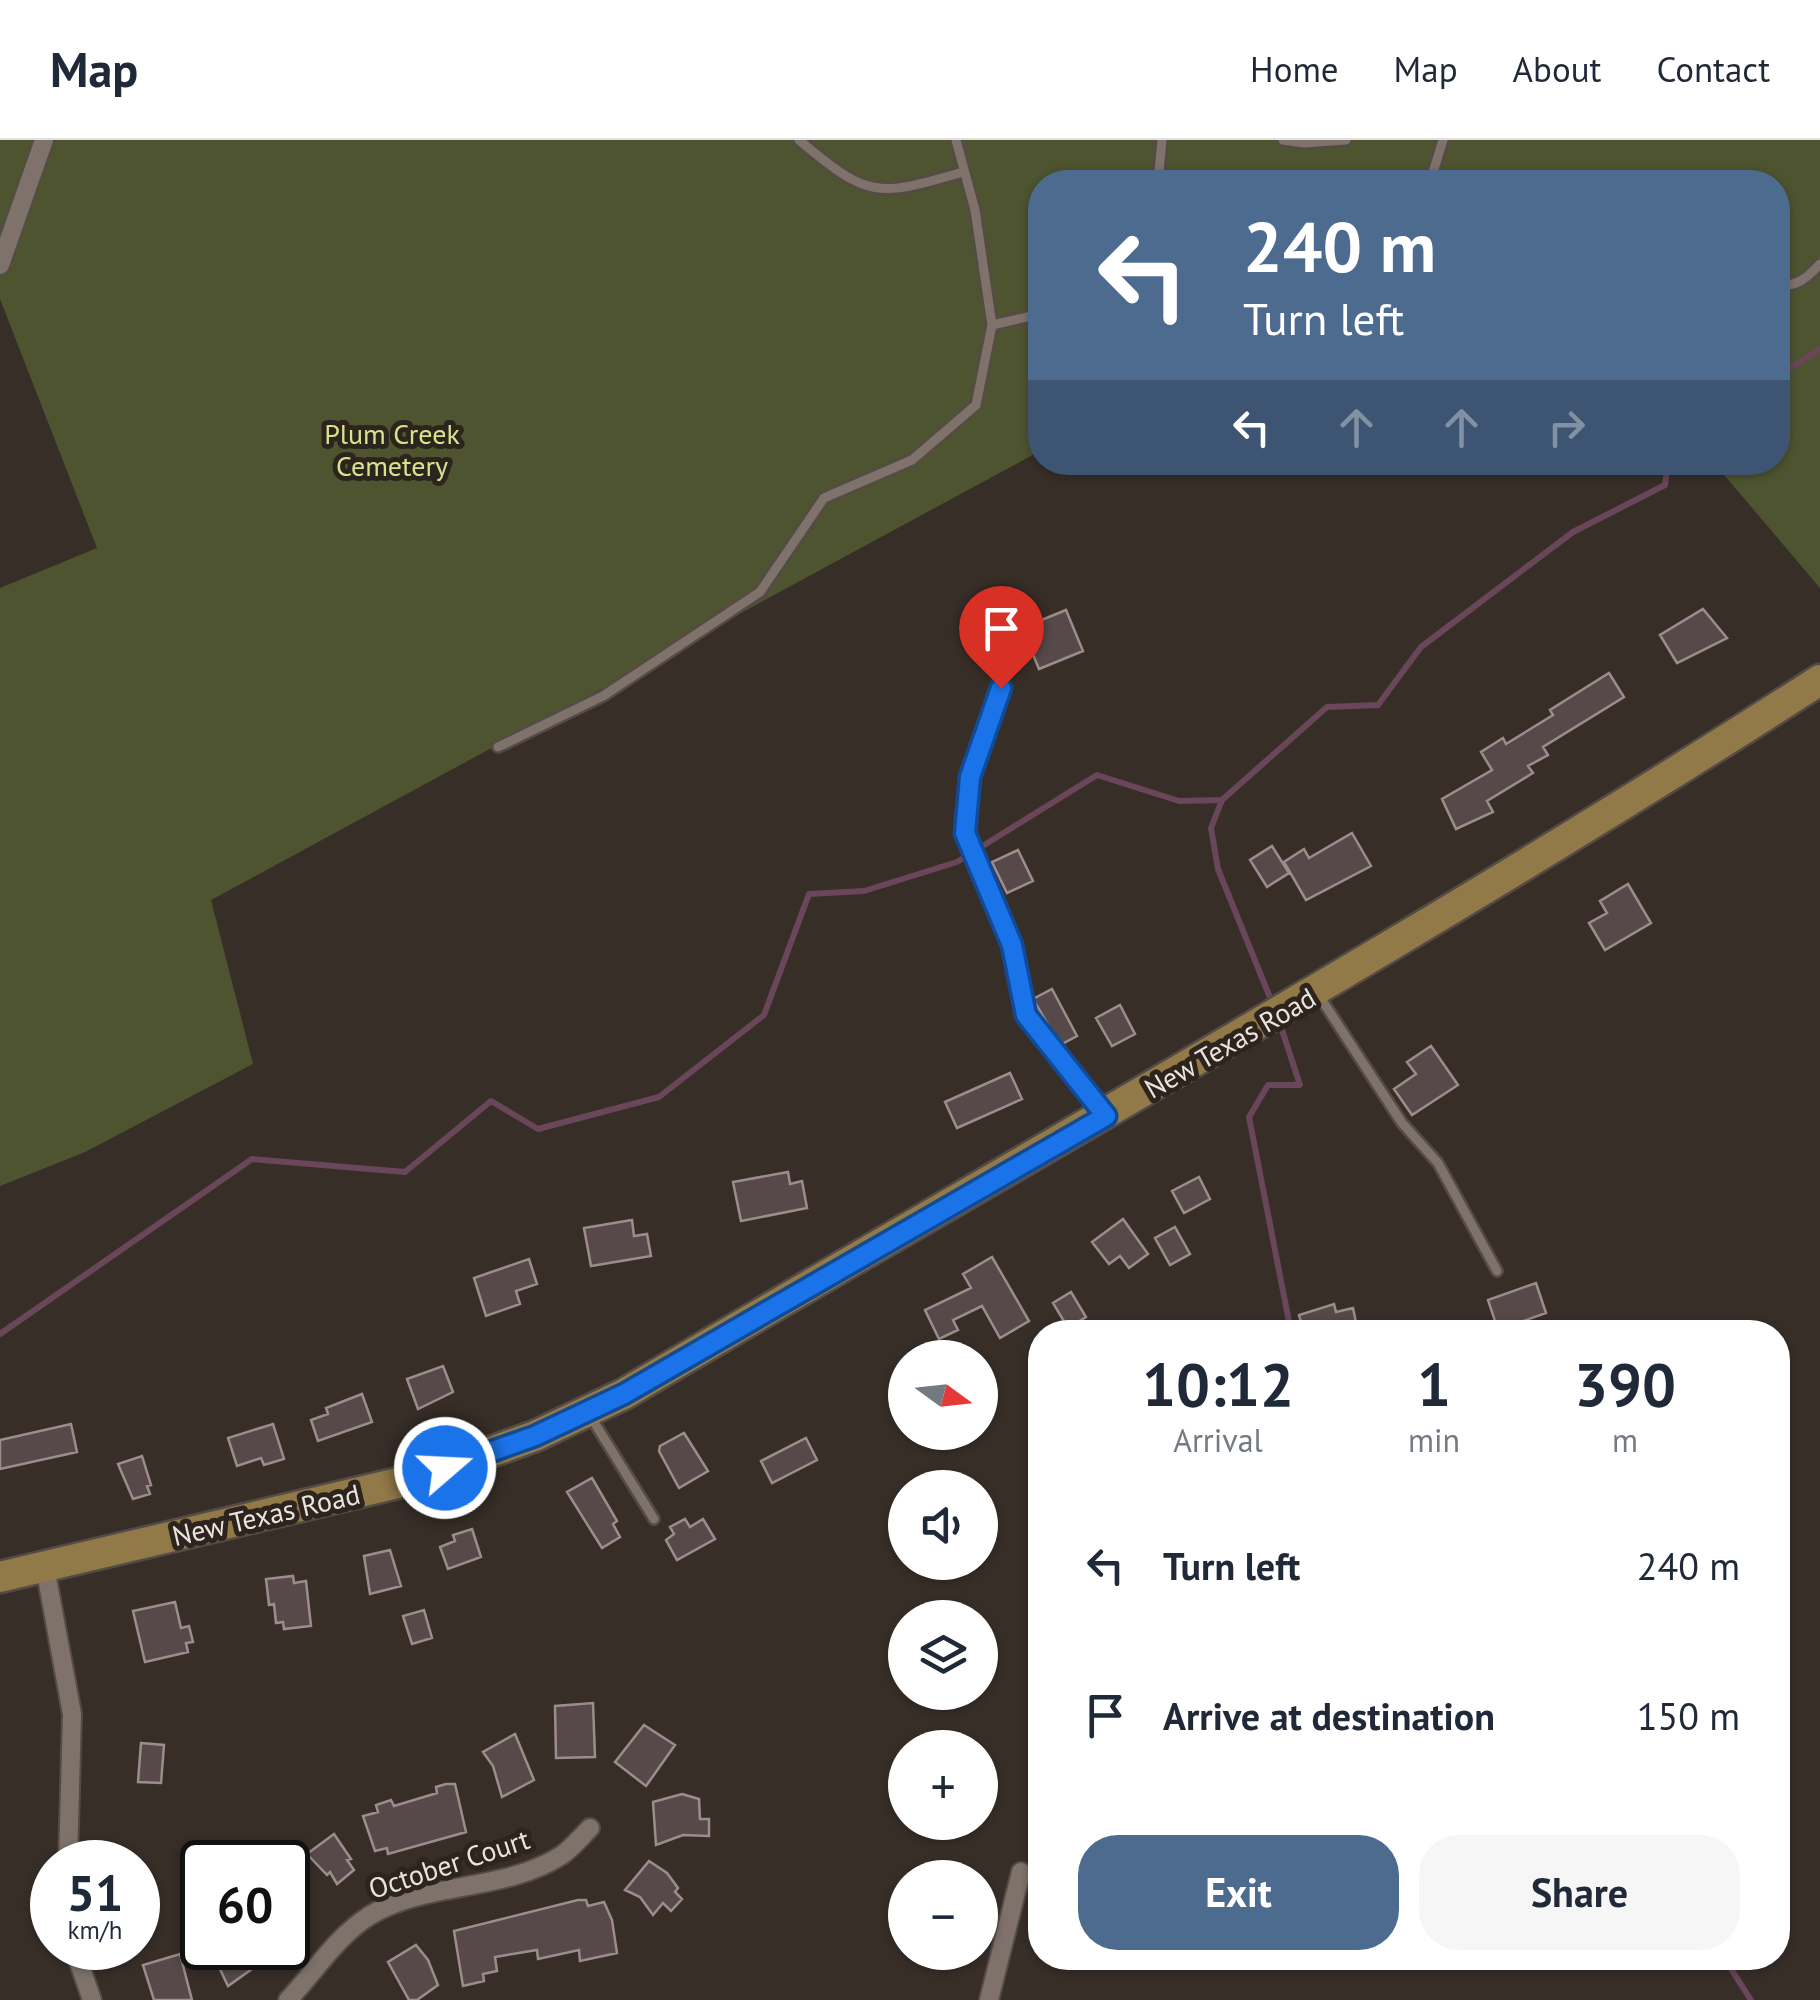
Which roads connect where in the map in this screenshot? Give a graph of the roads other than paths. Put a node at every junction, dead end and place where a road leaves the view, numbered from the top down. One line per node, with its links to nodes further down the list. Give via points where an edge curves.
1 (44, 140): 12 (street)
2 (799, 140): 10 (lane, via 839,174 877,190)
3 (956, 140): 10 (lane)
4 (1162, 140): 8 (lane)
5 (1283, 140): 6 (lane)
6 (1346, 140)
7 (1443, 140): 9 (lane)
8 (1159, 170)
9 (1434, 170)
10 (963, 172): 15 (lane)
11 (1820, 264): 13 (lane, via 1806,279)
12 (0, 266)
13 (1790, 283)
14 (1028, 317): 15 (lane)
15 (992, 326): 18 (lane, via 976,405 912,460 824,498 760,592 603,696)
16 (1820, 680): 19 (main road, New Texas Road)
17 (1001, 688): 20 (lane, via 970,777 965,833 1012,945 1026,1015)
18 (498, 747)
19 (1317, 992): 20 (main road, New Texas Road); 21 (lane, via 1402,1123 1438,1163)
20 (1106, 1116): 22 (main road, New Texas Road)
21 (1497, 1271)
22 (587, 1412): 23 (lane); 24 (main road, New Texas Road, via 415,1479)
23 (654, 1519)
24 (45, 1568): 25 (main road, New Texas Road); 27 (street, via 72,1714)
25 (0, 1577)
26 (590, 1828): 31 (street, October Court, via 564,1854 536,1868 369,1916)
27 (69, 1840)
28 (1021, 1872): 32 (street)
29 (82, 1970): 30 (street)
30 (92, 2000)
31 (288, 2000)
32 (989, 2000)

